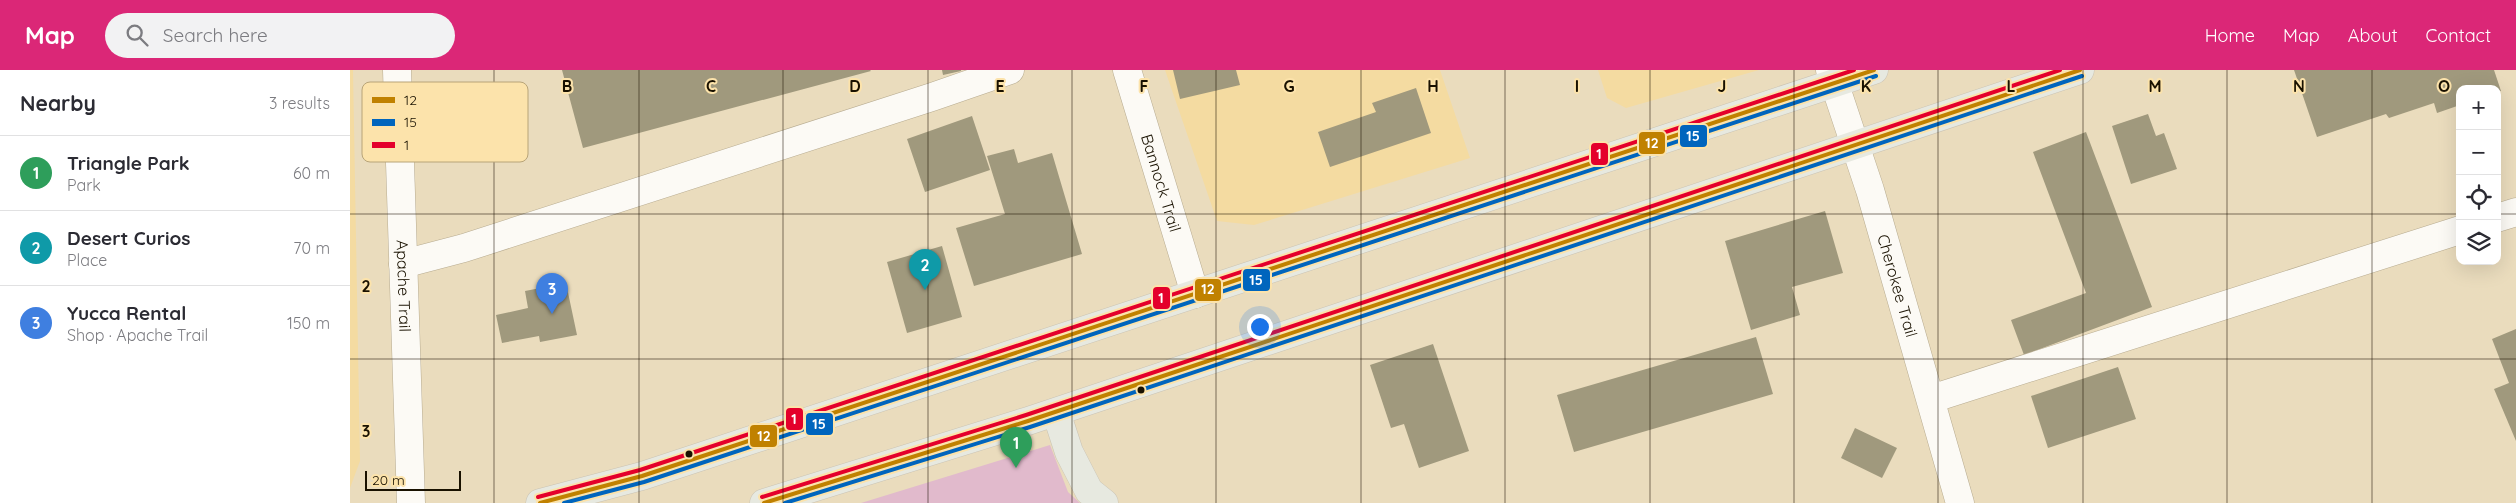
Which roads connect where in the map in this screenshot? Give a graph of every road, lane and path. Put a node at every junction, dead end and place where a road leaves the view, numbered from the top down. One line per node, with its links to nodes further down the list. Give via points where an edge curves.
1 (1010, 70): 11 (street, via 473,245)
2 (1127, 70): 12 (street, Bannock Trail)
3 (1874, 70): 5 (main road)
4 (2080, 70): 6 (main road)
5 (1832, 76): 6 (street, Cherokee Trail); 12 (main road)
6 (1855, 145): 13 (street, Cherokee Trail); 14 (main road)
7 (400, 162): 11 (street, Apache Trail)
8 (2516, 212): 9 (street)
9 (2501, 217)
10 (2456, 231): 13 (street)
11 (404, 264): 15 (street, Apache Trail)
12 (1195, 294): 16 (main road, via 642,476)
13 (1931, 399): 19 (street, Cherokee Trail)
14 (1056, 412): 17 (main road); 18 (main road, via 1069,452 1090,491)
15 (411, 503)
16 (540, 503)
17 (764, 503)
18 (1104, 503)
19 (1960, 503)

